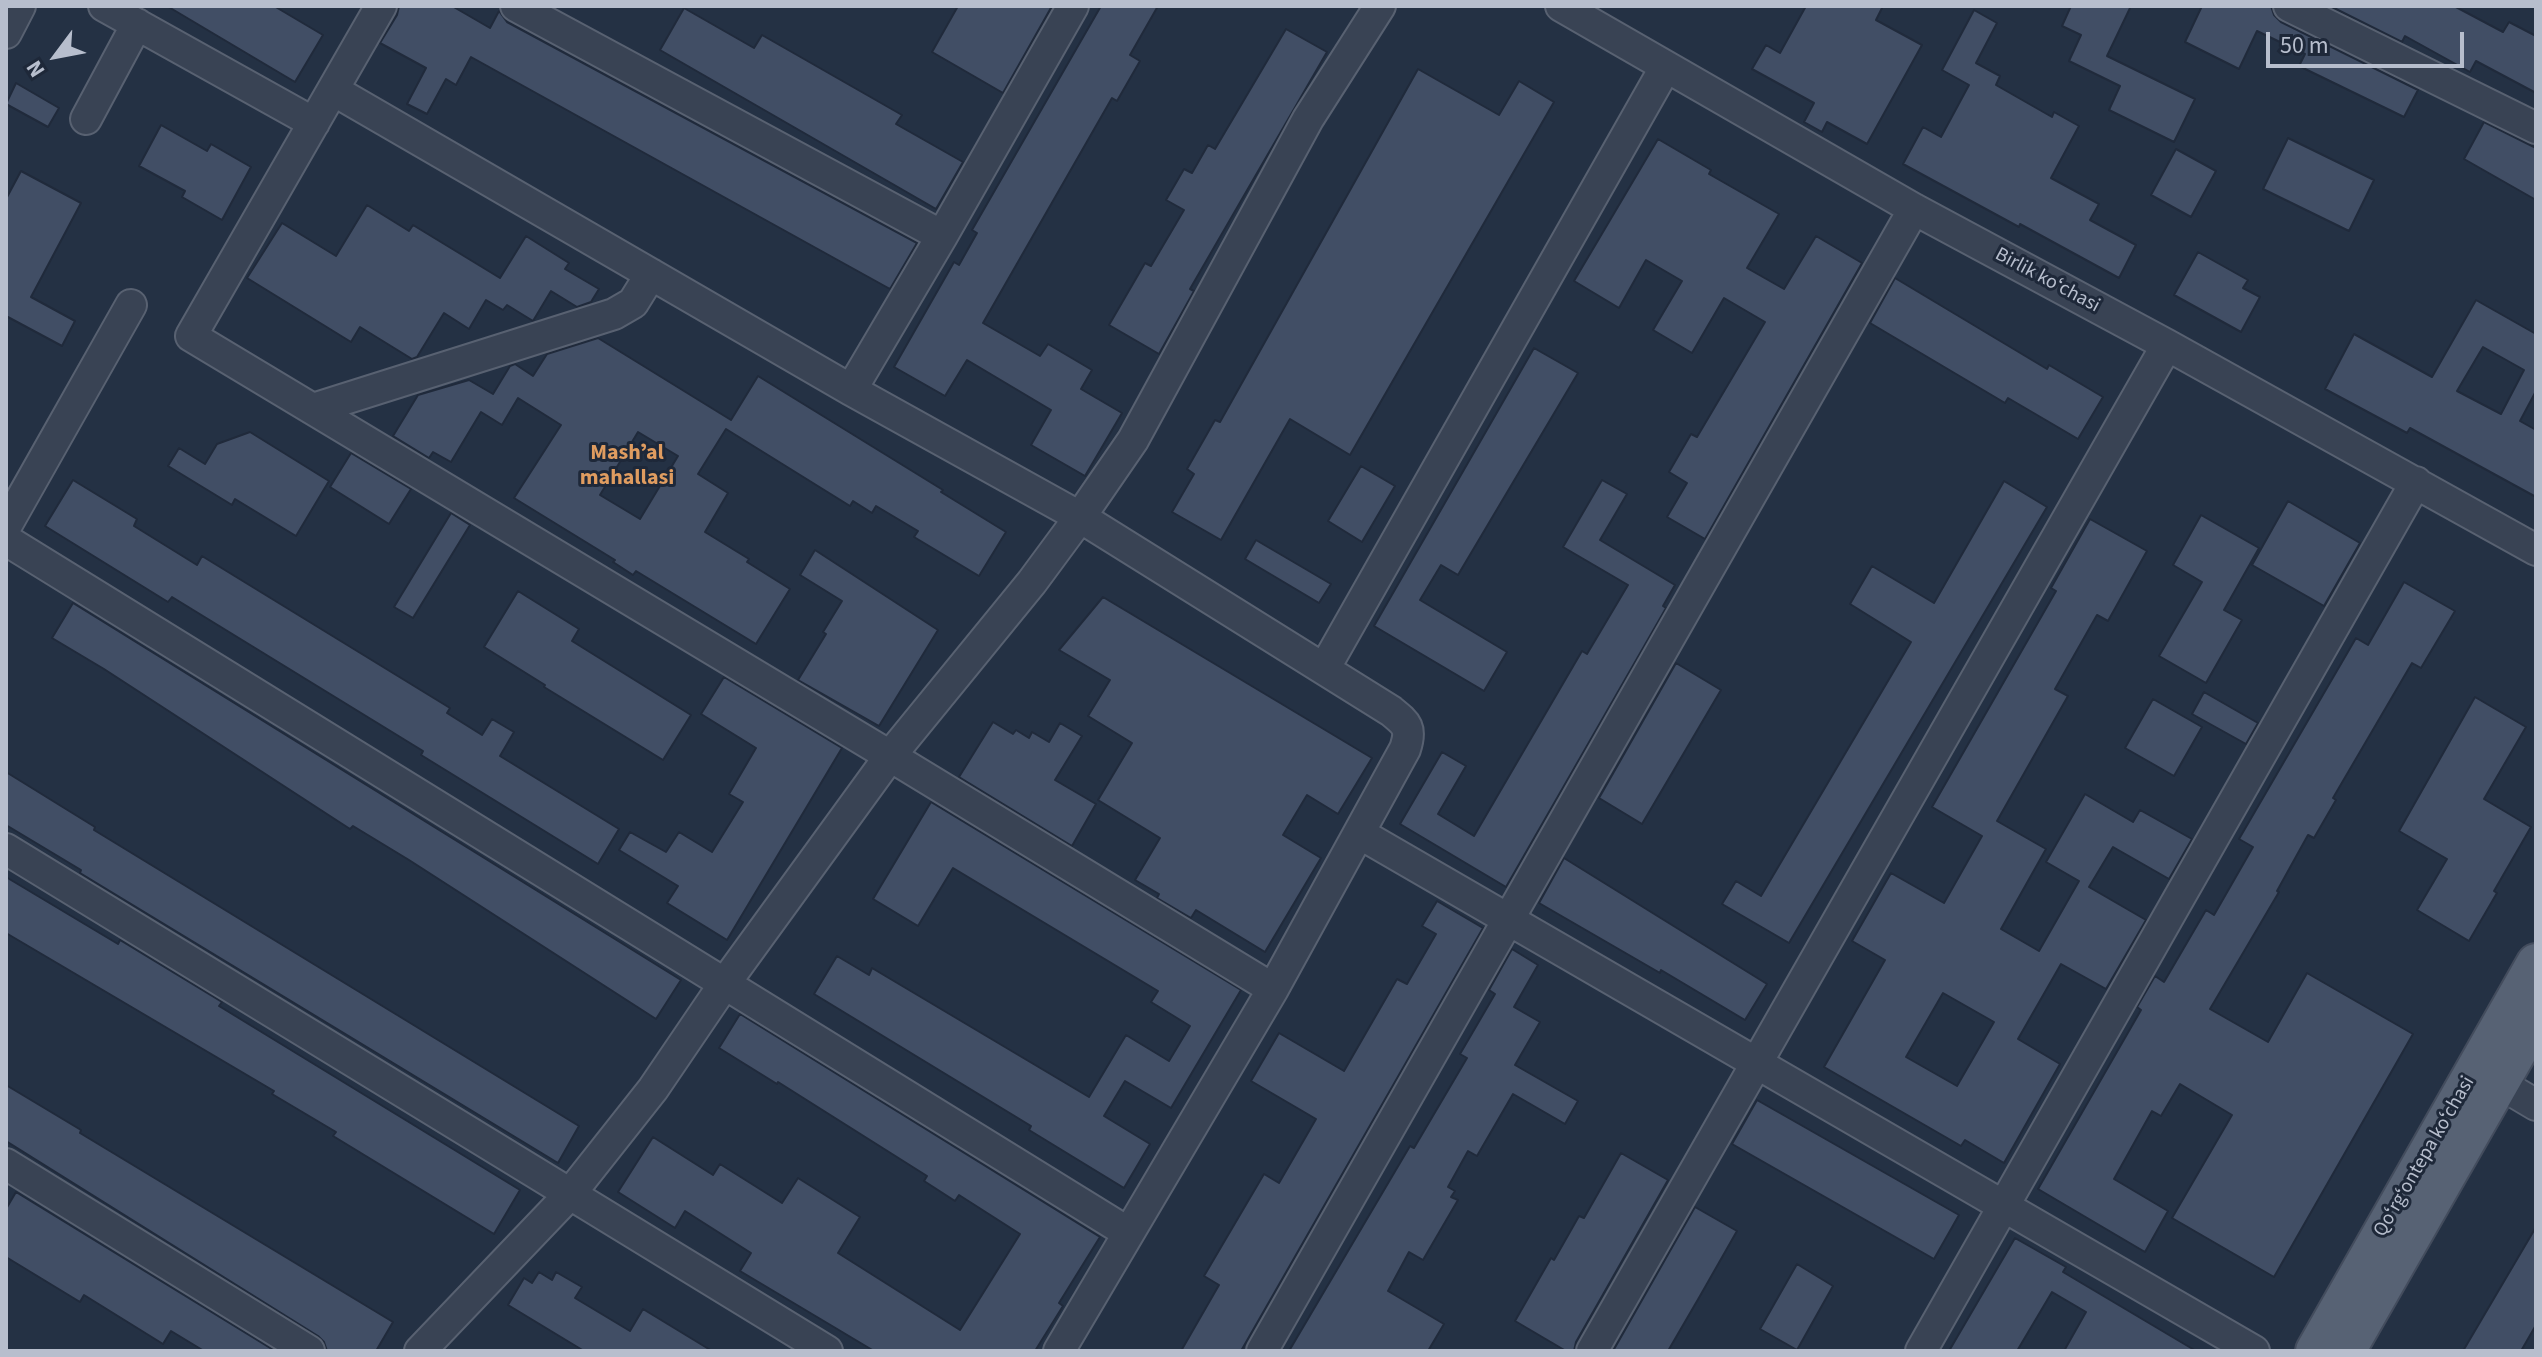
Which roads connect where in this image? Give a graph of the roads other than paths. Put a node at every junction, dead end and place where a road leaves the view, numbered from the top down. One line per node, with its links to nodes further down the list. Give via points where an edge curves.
1 (20, 6): 10 (street)
2 (104, 6): 9 (street)
3 (381, 6): 12 (street)
4 (516, 6): 17 (street)
5 (1073, 6): 17 (street)
6 (1380, 6): 24 (street, via 1308,119 1133,440)
7 (2289, 6): 15 (street)
8 (1568, 8): 11 (street, Birlik koʻchasi)
9 (137, 24): 13 (street); 14 (street)
10 (6, 33)
11 (1665, 68): 16 (street, Birlik koʻchasi); 28 (street)
12 (333, 90): 14 (street); 18 (street)
13 (86, 119)
14 (314, 123): 22 (street, via 191,336)
15 (2536, 128)
16 (1914, 209): 20 (street, Birlik koʻchasi); 32 (street)
17 (942, 236): 21 (street)
18 (651, 274): 21 (street); 22 (street, via 633,303 614,314)
19 (131, 305): 25 (street)
20 (2167, 345): 23 (street, Birlik koʻchasi); 37 (street)
21 (851, 390): 24 (street)
22 (313, 409): 29 (street)
23 (2416, 482): 27 (street, Birlik koʻchasi); 42 (street)
24 (1080, 517): 28 (street); 29 (street)
25 (6, 526)
26 (6, 540): 34 (street)
27 (2536, 550)
28 (1324, 669): 30 (street, via 1391,711 1405,722 1410,735)
29 (890, 756): 34 (street); 35 (street)
30 (1359, 833): 32 (street); 35 (street)
31 (6, 849): 41 (street)
32 (1509, 919): 37 (street); 48 (street)
33 (2536, 963): 52 (main road, Qoʻrgʻontepa koʻchasi)
34 (725, 983): 41 (street, via 653,1089); 43 (street)
35 (1273, 989): 43 (street)
36 (2536, 1019): 38 (main road, Qoʻrgʻontepa koʻchasi)
37 (1758, 1064): 42 (street); 49 (street)
38 (2499, 1083): 39 (street); 53 (main road, Qoʻrgʻontepa koʻchasi)
39 (2536, 1105)
40 (6, 1164): 44 (street)
41 (570, 1194): 45 (street); 46 (street)
42 (2004, 1206): 50 (street); 51 (street)
43 (1127, 1232): 47 (street)
44 (309, 1351)
45 (420, 1351)
46 (827, 1351)
47 (1059, 1351)
48 (1262, 1351)
49 (1592, 1351)
50 (1921, 1351)
51 (2254, 1351)
52 (2315, 1351)
53 (2346, 1351)

